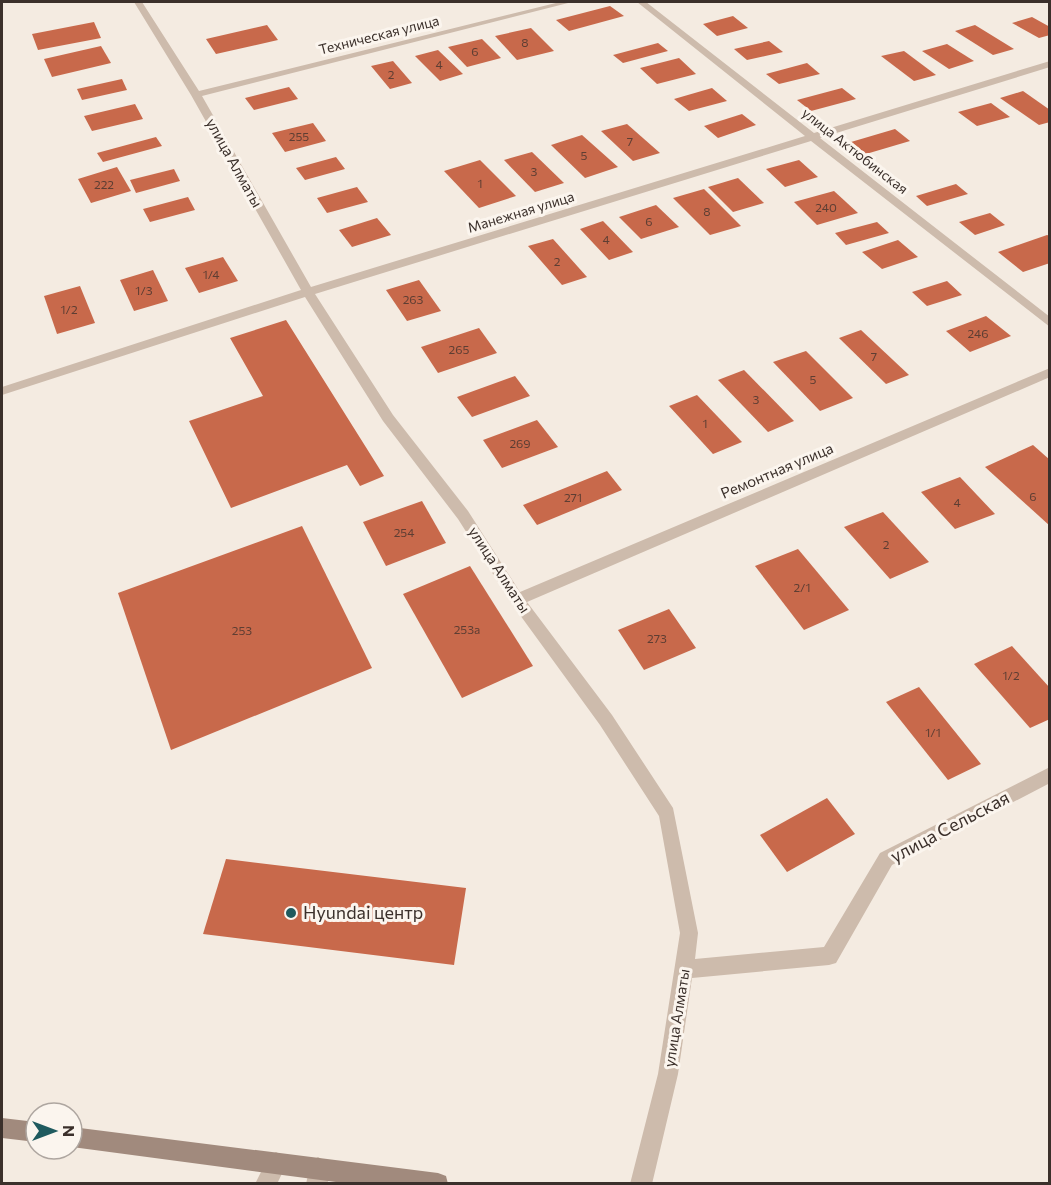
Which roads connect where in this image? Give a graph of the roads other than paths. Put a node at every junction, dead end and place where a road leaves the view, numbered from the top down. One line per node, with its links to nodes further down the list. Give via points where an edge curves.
1 (138, 2): 5 (street, улица Алматы)
2 (568, 2): 5 (street, Техническая улица)
3 (641, 2): 6 (street, улица Актюбинская)
4 (1050, 64): 6 (street, Манежная улица)
5 (196, 95): 7 (street, улица Алматы)
6 (814, 138): 7 (street, Манежная улица); 8 (street, улица Актюбинская)
7 (308, 292): 10 (street, Манежная улица); 11 (street, улица Алматы, via 388,418 463,515)
8 (1050, 323)
9 (1050, 372): 11 (street, Ремонтная улица)
10 (2, 391)
11 (517, 600): 13 (street, улица Алматы, via 606,720 667,814 689,933)
12 (1047, 777): 13 (street, улица Сельская, via 886,859 829,956)
13 (684, 969): 21 (street, улица Алматы, via 668,1074)
14 (2, 1128): 15 (main road)
15 (24, 1131)
16 (84, 1139): 17 (main road)
17 (276, 1163): 18 (main road); 19 (street)
18 (318, 1176): 20 (main road)
19 (265, 1184)
20 (438, 1184)
21 (642, 1184)

